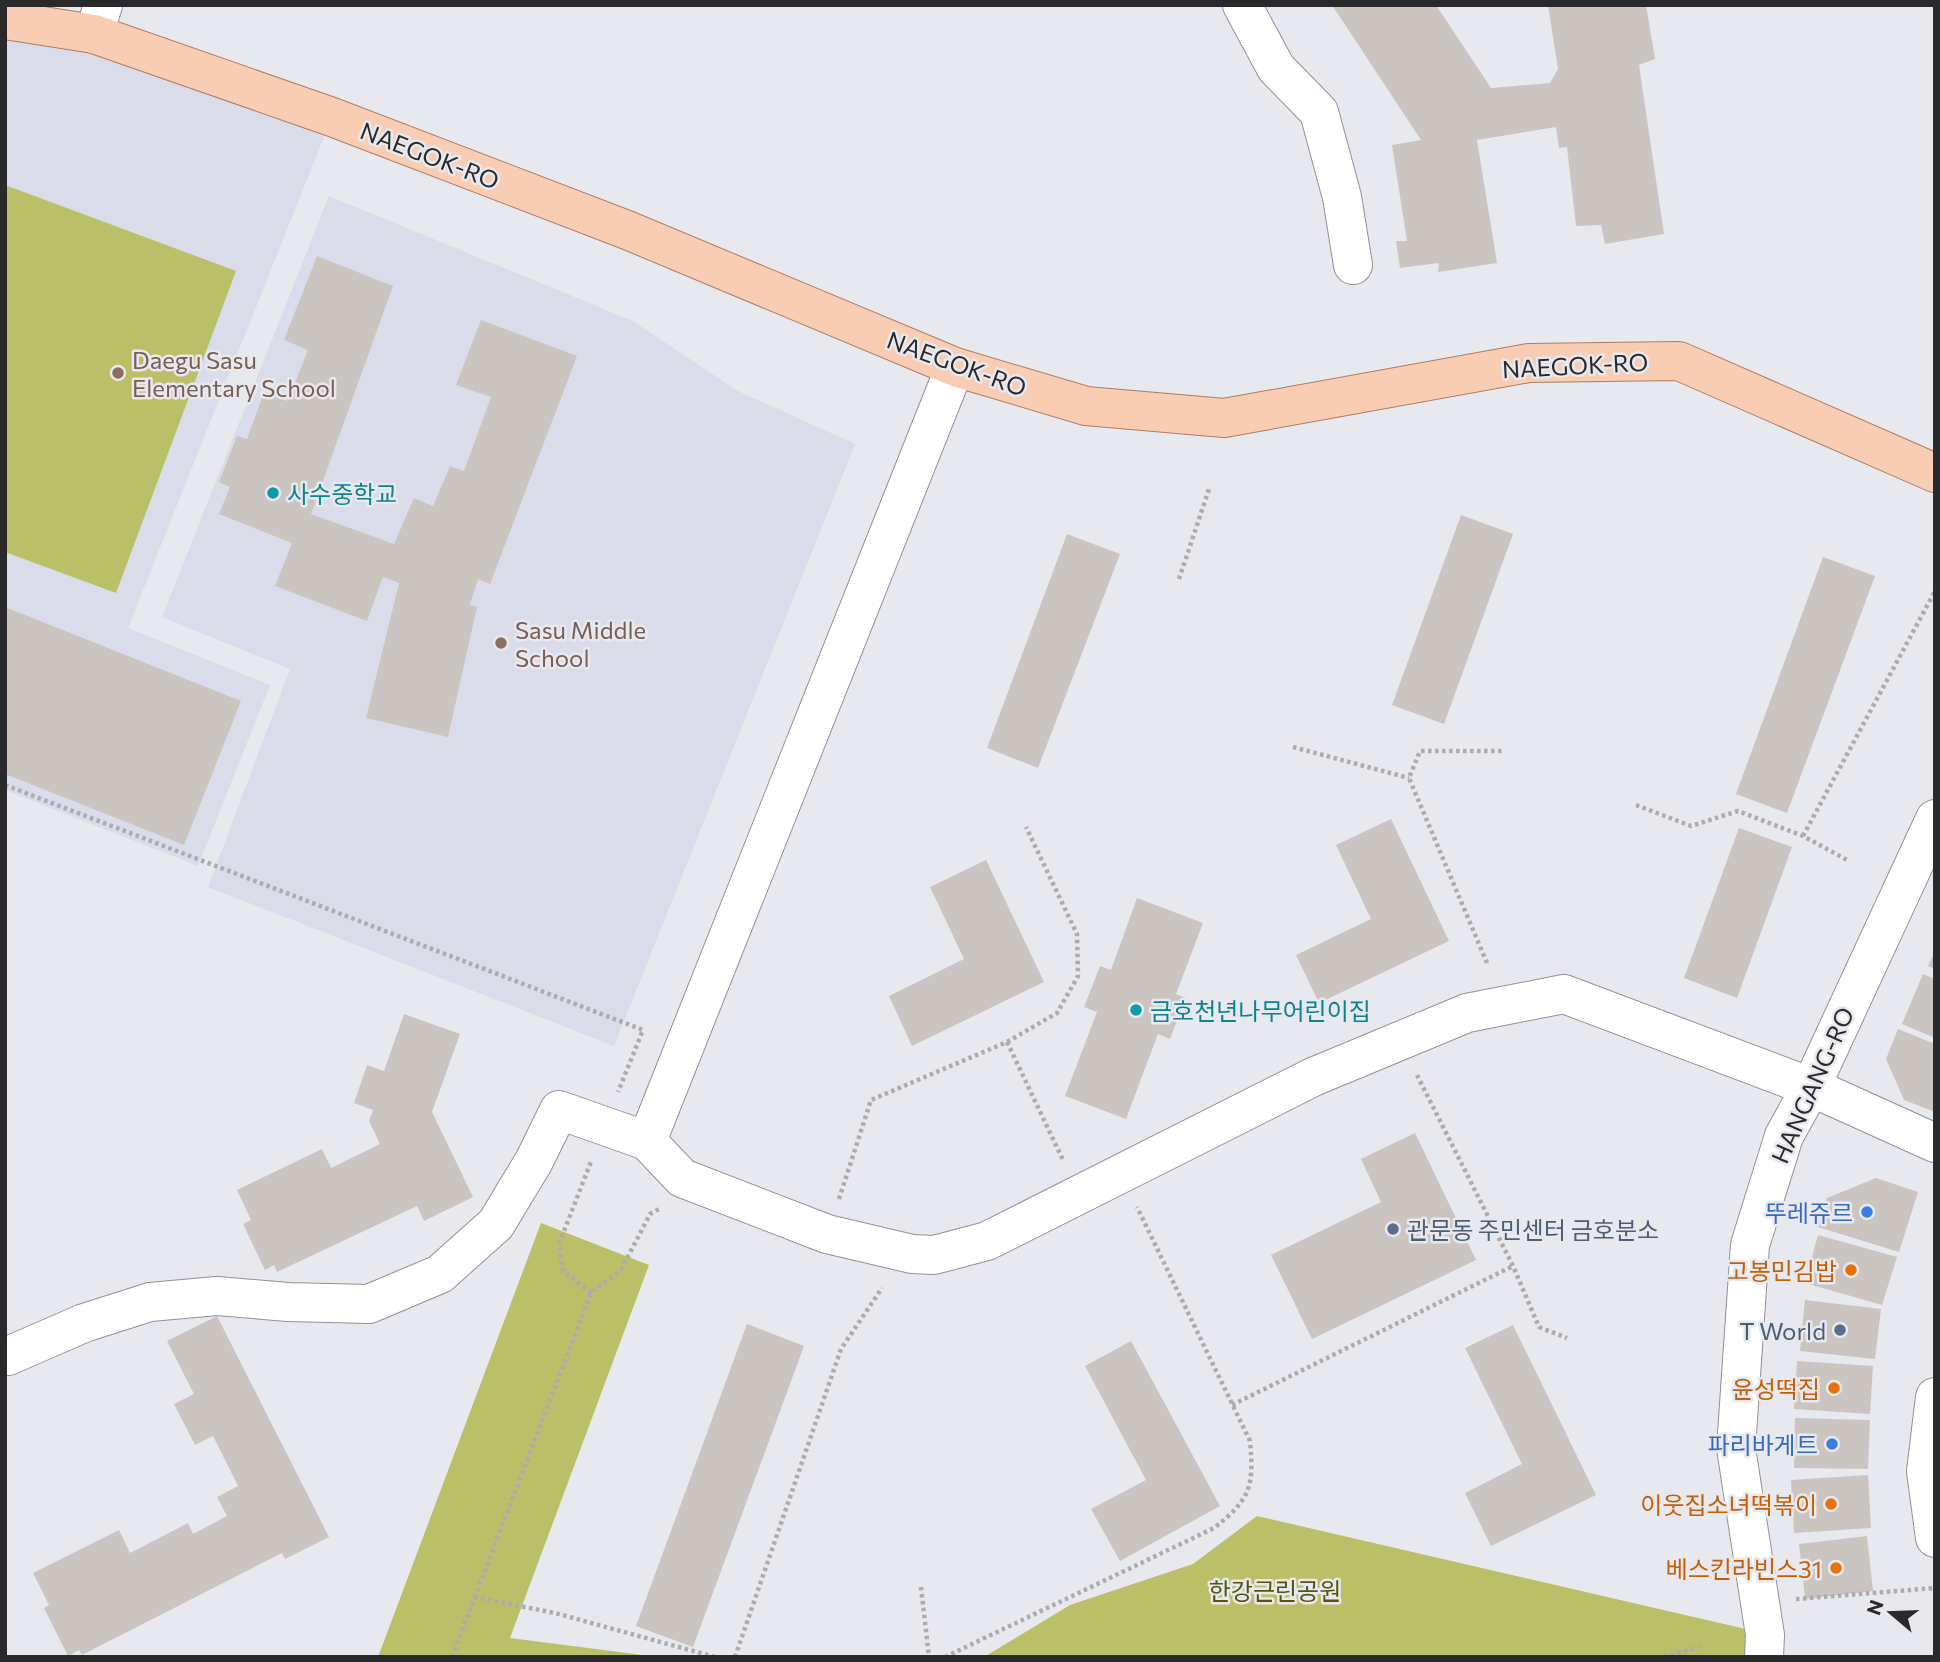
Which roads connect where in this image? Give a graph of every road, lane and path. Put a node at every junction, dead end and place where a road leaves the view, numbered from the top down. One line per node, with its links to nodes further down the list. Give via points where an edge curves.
1 (1242, 5): 4 (street, via 1276,68 1320,112 1342,197)
2 (99, 19): 3 (main road, NAEGOK-RO); 5 (main road, NAEGOK-RO)
3 (5, 20)
4 (1353, 265)
5 (955, 367): 6 (main road, NAEGOK-RO, via 1086,405 1224,418 1528,363 1679,361); 24 (street)
6 (1935, 473)
7 (1210, 486): 8 (path)
8 (1179, 579)
9 (1935, 591): 17 (path)
10 (1293, 747): 12 (path)
11 (1503, 751): 12 (path, via 1420,751)
12 (1409, 778): 19 (path)
13 (5, 785): 23 (path, via 643,1030)
14 (1636, 805): 17 (path, via 1691,826 1738,811)
15 (1935, 820): 22 (street, HANGANG-RO)
16 (1026, 827): 20 (path, via 1077,934 1078,976 1057,1013)
17 (1803, 836): 18 (path)
18 (1849, 861)
19 (1487, 963)
20 (1007, 1042): 27 (path); 28 (path, via 872,1100)
21 (1416, 1074): 31 (path)
22 (1811, 1087): 24 (street, via 1564,994 1467,1013 1313,1077 987,1241 934,1255 892,1251 827,1234 682,1178); 25 (street); 50 (street, HANGANG-RO, via 1784,1136 1750,1245 1736,1448 1765,1635)
23 (616, 1097)
24 (648, 1141): 35 (street, via 559,1110 496,1224 440,1274 369,1304 217,1296 150,1302 84,1323)
25 (1935, 1143)
26 (597, 1146): 33 (path, via 559,1244 563,1271)
27 (1066, 1168)
28 (838, 1203)
29 (1135, 1203): 37 (path)
30 (664, 1206): 33 (path, via 650,1214 621,1270)
31 (1513, 1266): 34 (path, via 1539,1327); 37 (path)
32 (882, 1288): 46 (path, via 841,1349)
33 (591, 1293): 41 (path)
34 (1567, 1338)
35 (8, 1356)
36 (1935, 1397): 38 (street, via 1926,1471)
37 (1232, 1405): 48 (path, via 1250,1441 1253,1478 1237,1510 1214,1528)
38 (1935, 1538)
39 (921, 1587): 47 (path)
40 (1935, 1588): 42 (path)
41 (474, 1597): 44 (path); 45 (path, via 555,1613)
42 (1785, 1600)
43 (1700, 1647): 49 (path)
44 (452, 1657)
45 (715, 1657)
46 (735, 1657)
47 (929, 1657)
48 (945, 1657)
49 (1664, 1657)
50 (1764, 1657)

